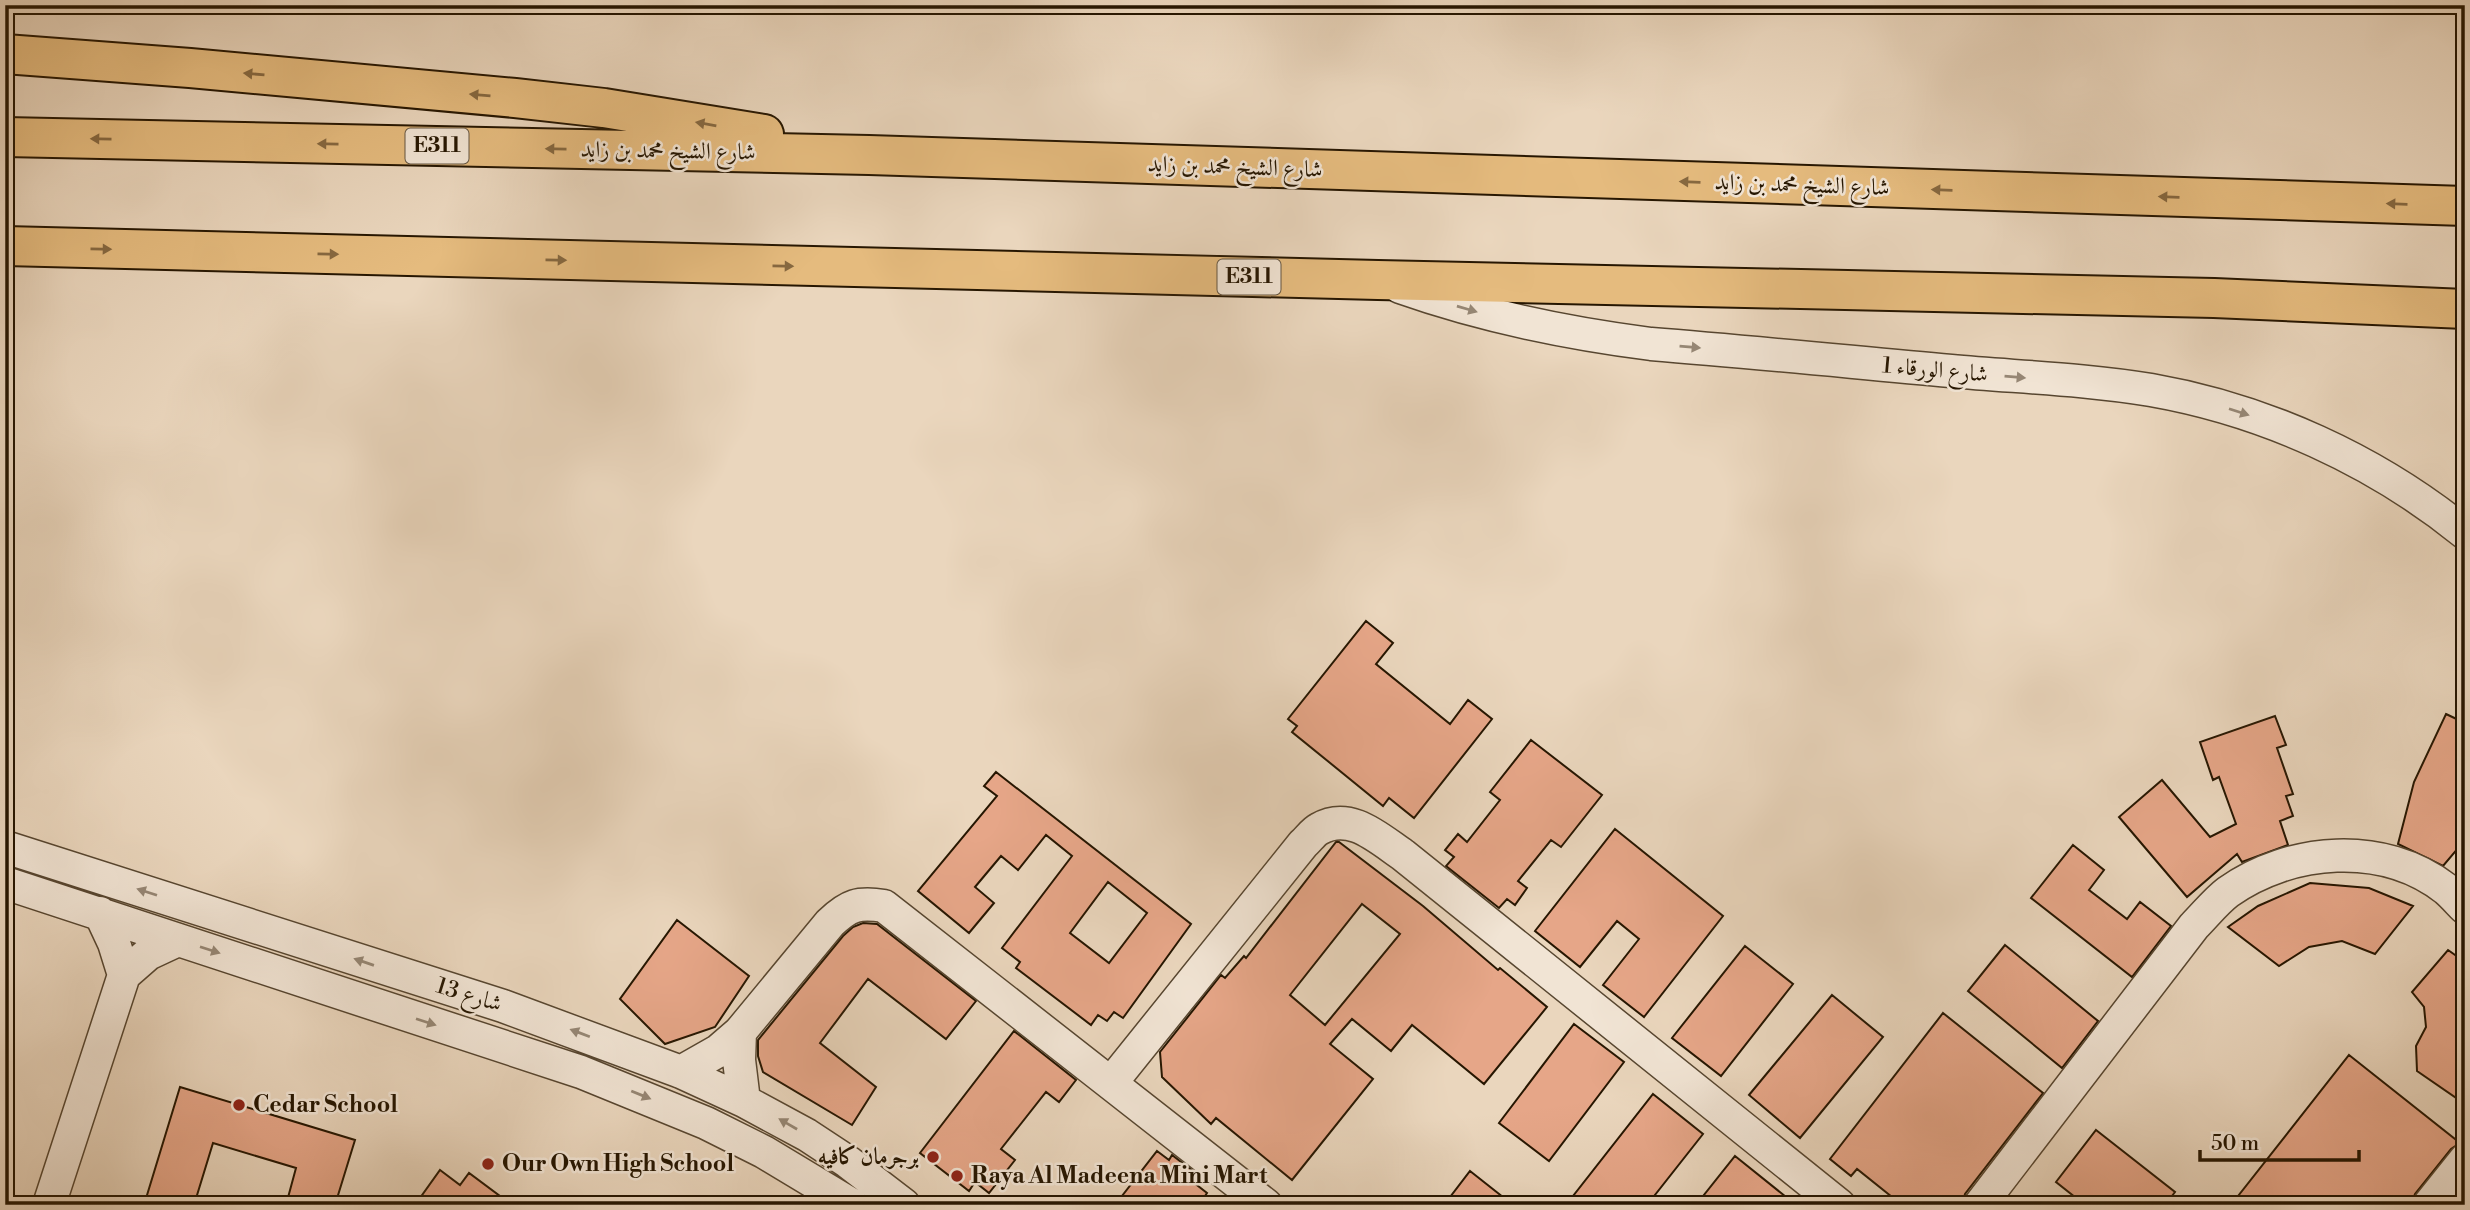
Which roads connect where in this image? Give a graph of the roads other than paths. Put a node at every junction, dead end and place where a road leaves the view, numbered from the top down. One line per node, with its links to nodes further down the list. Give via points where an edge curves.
1 (5, 54): 3 (highway, one-way to 1, via 604,108)
2 (5, 137): 3 (highway, شارع الشيخ محمد بن زايد / E311, one-way to 2)
3 (869, 155): 4 (highway, شارع الشيخ محمد بن زايد / E311, one-way to 3)
4 (2465, 206)
5 (14, 250): 6 (highway, E311, one-way to 6)
6 (1378, 280): 7 (highway, E311, via 2214,298); 8 (street, شارع الورقاء 1, one-way to 8, via 1485,314 1595,337 2110,385 2191,399 2271,422 2347,456 2418,498)
7 (2465, 309)
8 (2465, 533)
9 (5, 847): 16 (street, شارع 13, one-way to 9, via 503,1006)
10 (5, 883): 12 (street, شارع 13)
11 (2465, 908): 25 (street, via 2445,889 2407,867 2361,856 2314,856 2268,869 2227,893 2194,926)
12 (100, 913): 13 (street, شارع 13); 14 (street)
13 (178, 940): 14 (street, via 148,954); 21 (street, شارع 13, one-way to 21, via 636,1093 764,1152)
14 (124, 975): 20 (street)
15 (740, 1032): 16 (street); 17 (street, via 830,923 845,909 864,903 884,906 901,918); 18 (street)
16 (681, 1072): 18 (street, شارع 13)
17 (1111, 1083): 23 (street); 24 (street, via 1303,844 1318,829 1339,822 1360,826 1403,855)
18 (744, 1101): 22 (street, شارع 13, one-way to 18, via 823,1145)
19 (2465, 1160): 26 (street)
20 (49, 1205)
21 (852, 1205)
22 (904, 1205)
23 (1266, 1205)
24 (1839, 1205)
25 (1980, 1205)
26 (2429, 1205)

